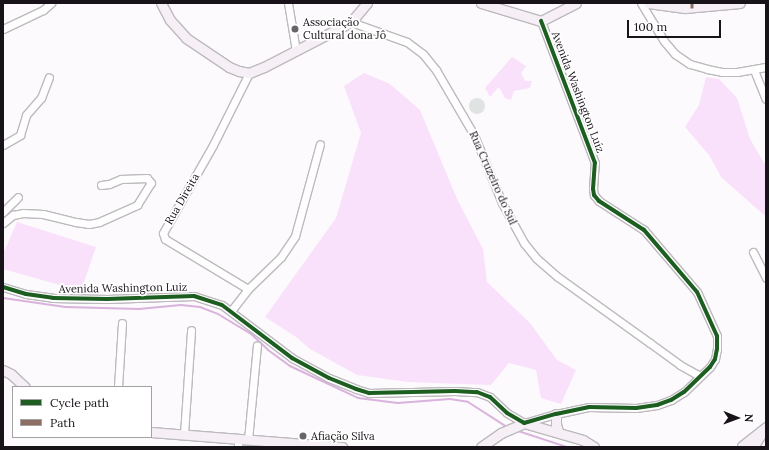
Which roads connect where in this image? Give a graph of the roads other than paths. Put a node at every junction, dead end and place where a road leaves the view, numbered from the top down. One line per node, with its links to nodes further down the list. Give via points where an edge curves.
1 (51, 3): 13 (street)
2 (161, 3): 17 (main road, via 170,20 186,38 229,67)
3 (288, 3): 14 (street)
4 (367, 3): 12 (main road)
5 (481, 3): 11 (main road, Avenida Washington Luíz)
6 (576, 3): 11 (main road)
7 (640, 3): 16 (street, via 664,41 675,54 690,64 722,72)
8 (648, 3): 10 (main road, via 679,8)
9 (740, 3): 10 (main road)
10 (714, 5)
11 (541, 21): 35 (street, Avenida Washington Luíz, via 595,163 594,195 599,201 644,230 697,292 706,308 717,336 717,349 710,367)
12 (351, 22): 14 (main road); 35 (street, Rua Cruzeiro do Sul, via 407,42 424,54 474,135 502,203 524,243 536,258 650,344)
13 (3, 29)
14 (296, 51): 17 (main road)
15 (766, 67): 16 (street)
16 (754, 70): 19 (street)
17 (249, 73): 29 (street, Rua Direita, via 213,145 163,233 165,240)
18 (49, 78): 21 (street, via 41,98 26,115 20,135)
19 (766, 99)
20 (320, 144): 29 (street, via 295,236 281,257)
21 (3, 145)
22 (100, 184): 25 (street, via 109,184 121,179 147,178 151,181 137,205 99,222 88,224 23,212 13,214)
23 (18, 197): 24 (street)
24 (3, 212)
25 (3, 223)
26 (753, 252): 27 (street)
27 (766, 278)
28 (3, 287): 30 (street, Avenida Washington Luiz, via 53,298 194,296 222,305)
29 (248, 289): 30 (street)
30 (231, 311): 39 (street, Avenida Washington Luiz, via 292,358 356,389 370,393 477,392 490,397)
31 (122, 323): 37 (street)
32 (191, 330): 43 (street)
33 (257, 345): 44 (street)
34 (3, 370): 36 (main road)
35 (700, 376): 38 (street, via 684,392 657,405 636,408 589,407)
36 (24, 386)
37 (118, 386)
38 (556, 414): 39 (street); 42 (main road)
39 (524, 423): 42 (main road); 49 (main road, via 501,433)
40 (765, 427): 51 (main road); 52 (main road)
41 (152, 432): 43 (main road)
42 (558, 432): 50 (main road, via 583,440)
43 (184, 434): 46 (main road)
44 (248, 440): 45 (main road); 46 (main road)
45 (262, 441): 47 (street); 48 (main road)
46 (238, 443)
47 (254, 447)
48 (342, 447)
49 (481, 447)
50 (594, 447)
51 (743, 447)
52 (753, 447)

